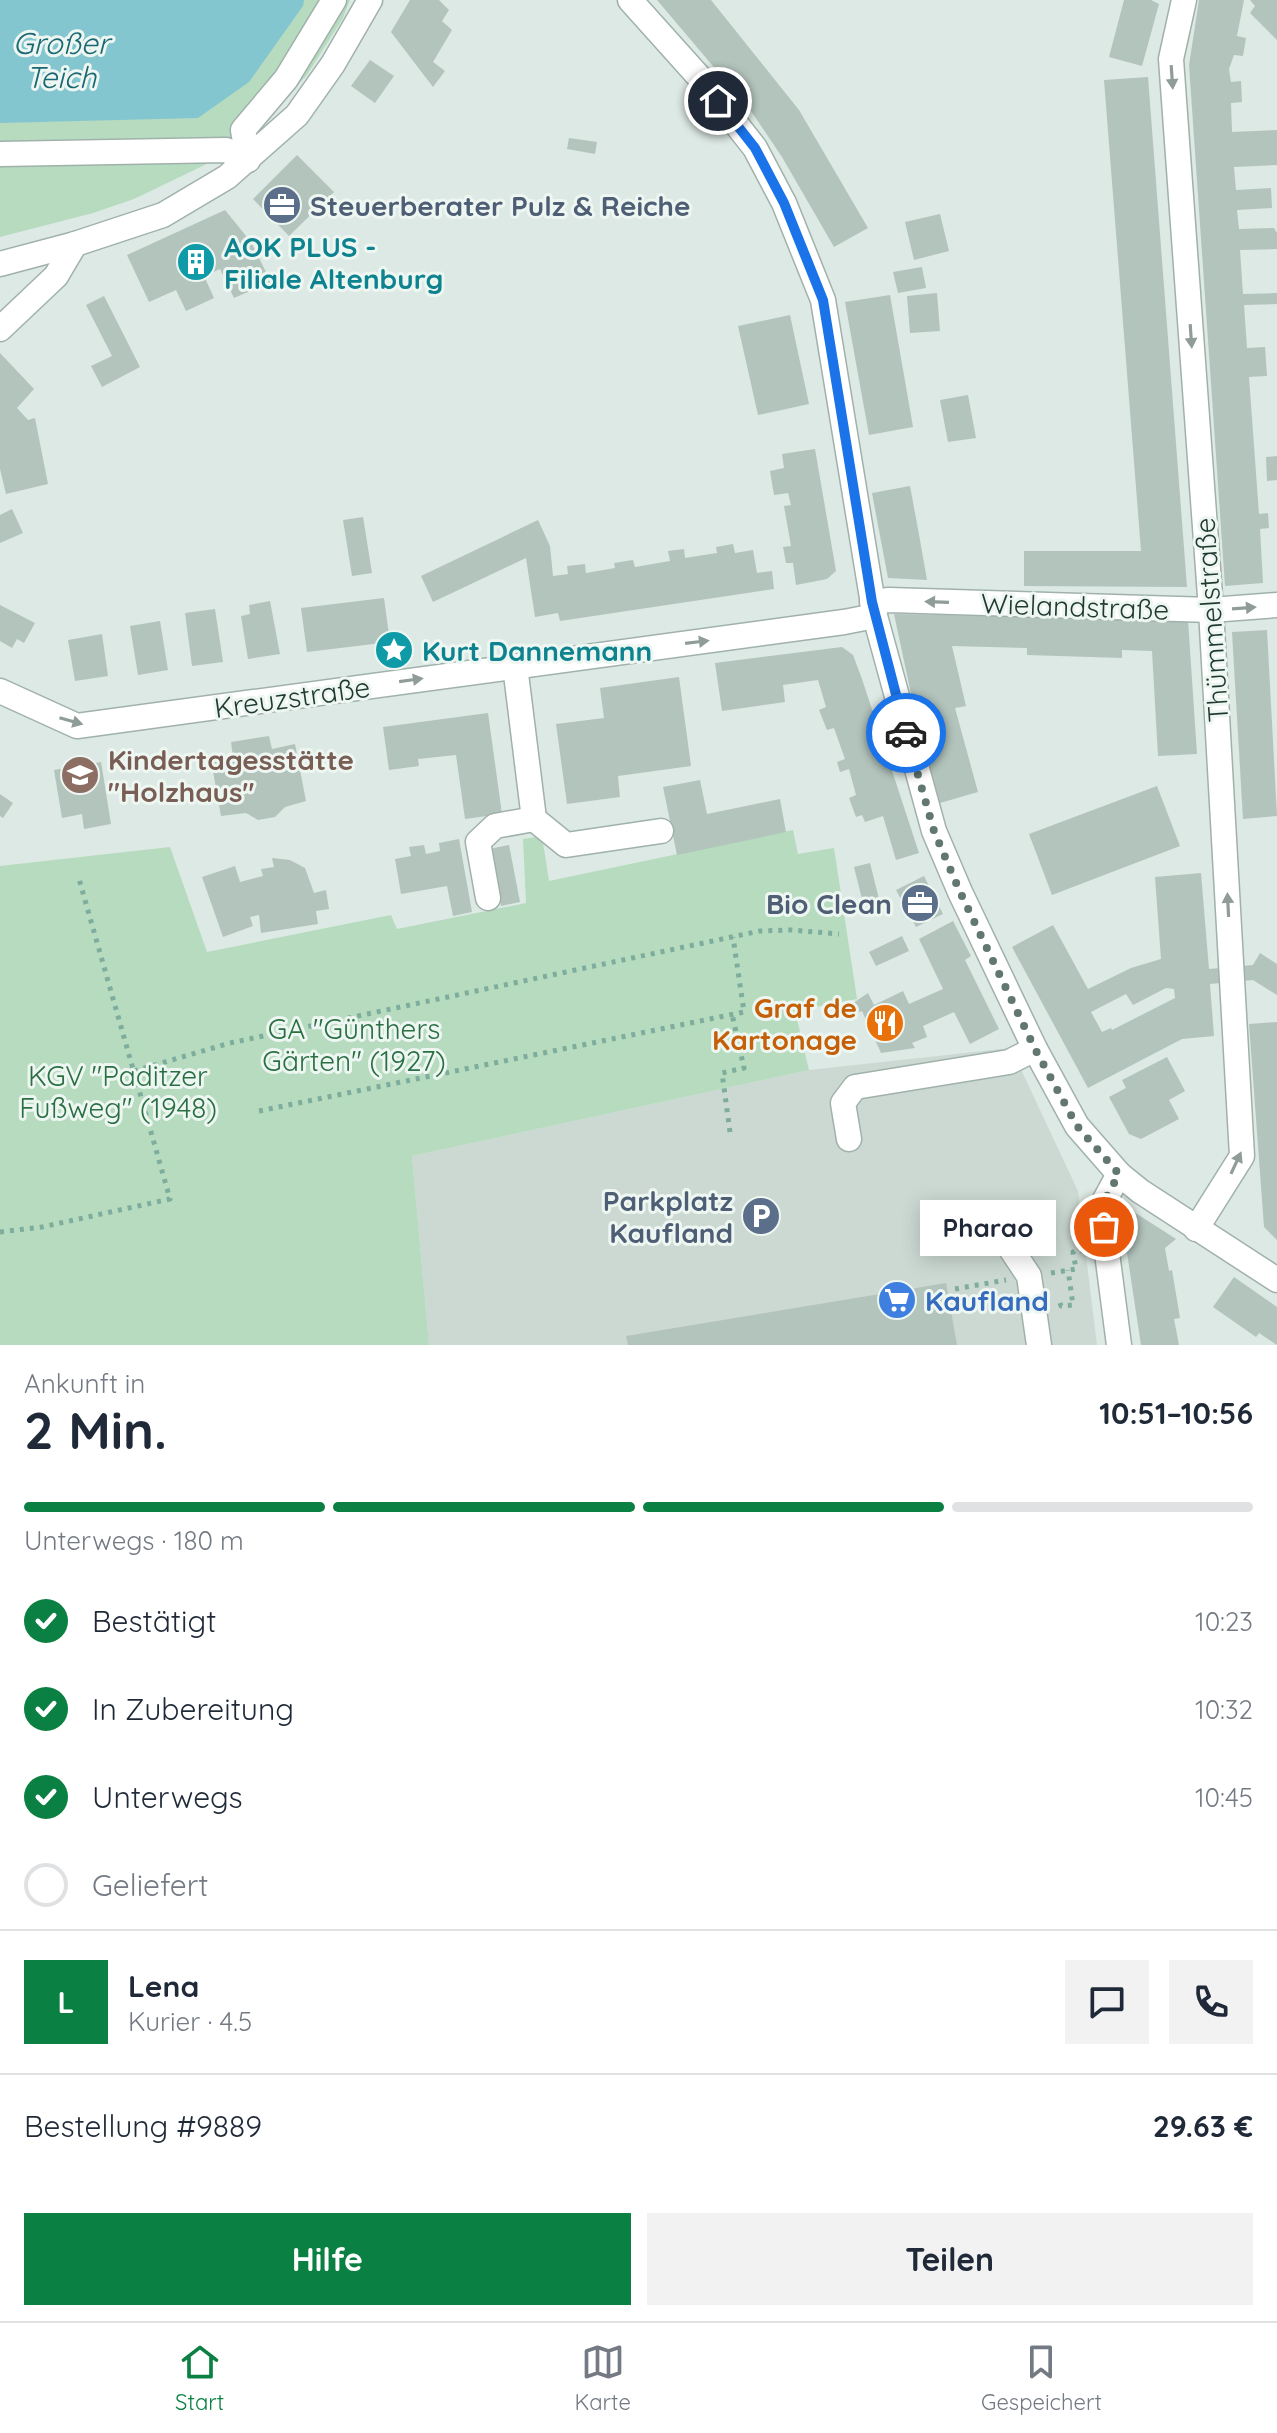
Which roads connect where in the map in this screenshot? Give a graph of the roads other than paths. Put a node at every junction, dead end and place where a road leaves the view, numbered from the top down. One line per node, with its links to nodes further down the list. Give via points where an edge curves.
1 (334, 0): 6 (street, via 286,79 243,130)
2 (370, 0): 6 (street, via 297,115)
3 (630, 0): 11 (street, via 755,148 809,261 823,300)
4 (1184, 0): 12 (street, Thümmelstraße, one-way to 12, via 1171,59)
5 (0, 154): 6 (street, via 226,150)
6 (248, 160): 7 (street, via 163,215)
7 (75, 244): 8 (street); 9 (street, via 56,276)
8 (0, 264)
9 (0, 329)
10 (1277, 605): 12 (street, Wielandstraße, one-way to 10)
11 (873, 609): 12 (street, Wielandstraße, one-way to 11, via 889,600); 13 (street, Kreuzstraße, one-way to 11, via 844,622); 18 (street, via 934,831)
12 (1211, 610): 21 (street, Thümmelstraße, one-way to 12, via 1242,1156)
13 (515, 666): 14 (street, Kreuzstraße, one-way to 13, via 77,726); 15 (street)
14 (0, 691)
15 (534, 819): 16 (street, via 566,845); 17 (street, via 495,826 478,842)
16 (661, 831)
17 (488, 898)
18 (1035, 1049): 19 (street, via 1009,1062 855,1087 843,1103); 20 (street, via 1077,1126)
19 (849, 1139)
20 (1119, 1174): 21 (street); 25 (street, via 1101,1207)
21 (1196, 1229): 23 (street)
22 (1003, 1237): 24 (street, via 1029,1276)
23 (1277, 1280)
24 (1039, 1345)
25 (1119, 1345)

